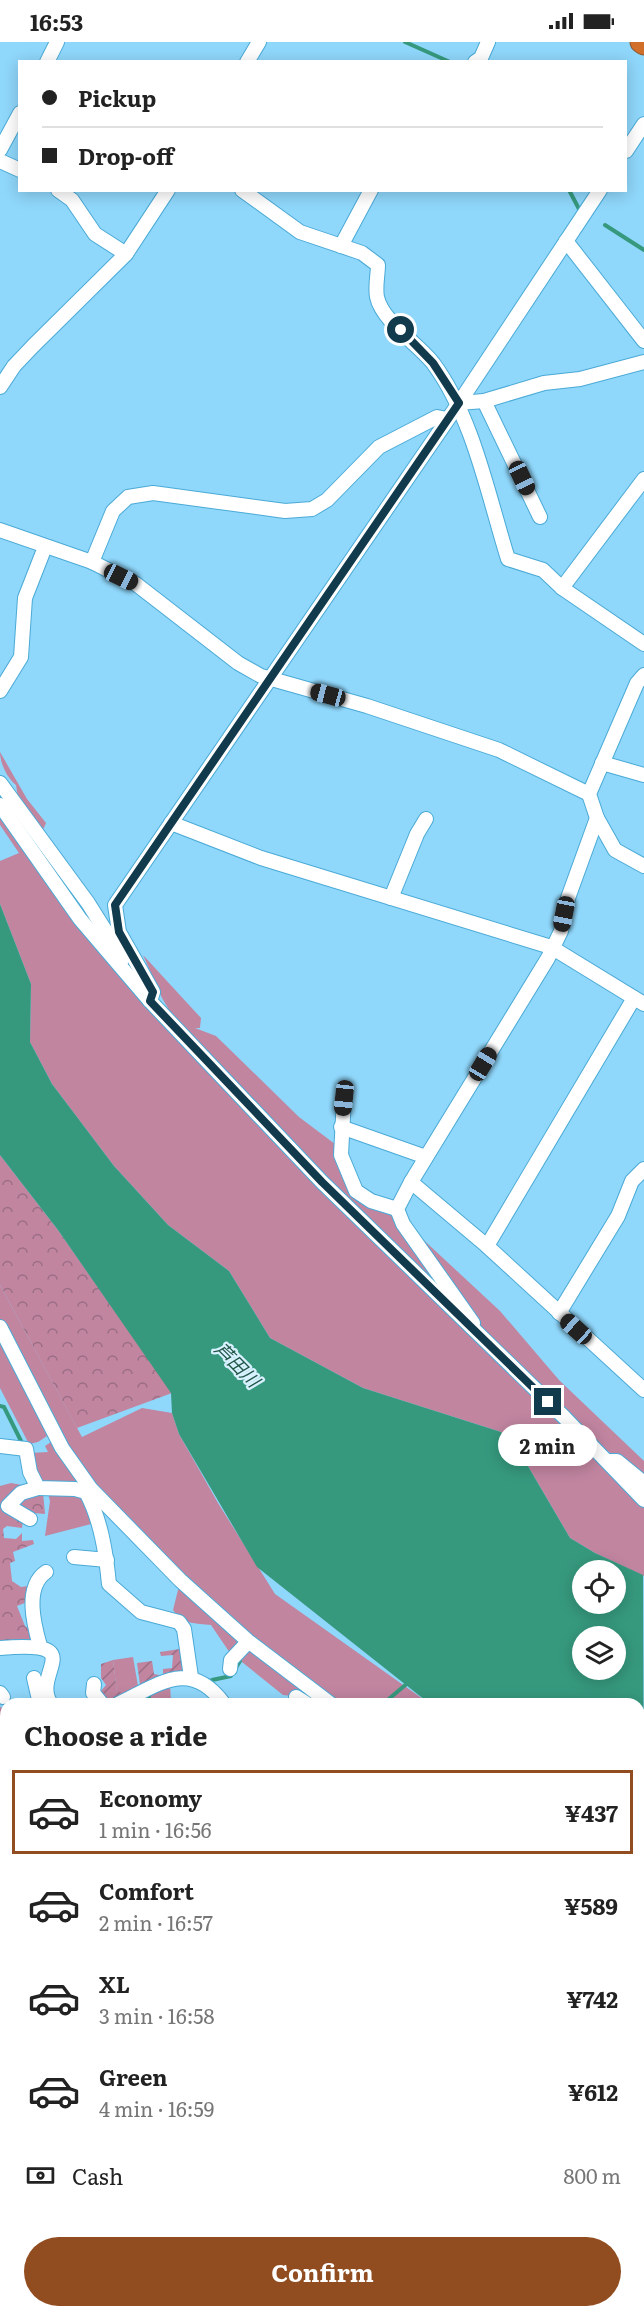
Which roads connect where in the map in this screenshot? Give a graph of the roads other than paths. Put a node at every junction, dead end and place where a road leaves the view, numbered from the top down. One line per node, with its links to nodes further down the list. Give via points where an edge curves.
1 (57, 42): 4 (street)
2 (259, 42): 5 (street)
3 (488, 42): 6 (street)
4 (48, 60)
5 (248, 60)
6 (478, 60)
7 (18, 117): 9 (street)
8 (644, 124): 10 (street)
9 (0, 150)
10 (627, 150)
11 (0, 161): 12 (street)
12 (18, 169)
13 (61, 192): 20 (street, via 72,200 95,234)
14 (167, 192): 20 (street)
15 (245, 192): 19 (street, via 300,232)
16 (370, 192): 19 (street)
17 (599, 192): 18 (street)
18 (566, 241): 21 (street); 25 (street)
19 (341, 246): 25 (street, via 362,253 378,265 377,297 386,314 433,363)
20 (126, 254): 23 (street, via 20,360)
21 (644, 341)
22 (644, 362): 24 (street, via 580,379 544,383)
23 (0, 387)
24 (484, 401): 25 (street); 28 (street)
25 (459, 403): 26 (street); 32 (street, via 459,414 473,445 508,559 543,570)
26 (447, 419): 31 (street, via 437,417 379,447 327,500 312,509 285,511 153,493 128,497 113,511); 35 (street)
27 (644, 479): 32 (street)
28 (540, 517)
29 (0, 530): 30 (street)
30 (45, 547): 31 (street); 36 (street, via 25,598 21,657)
31 (92, 562): 35 (street, via 136,584 238,663)
32 (562, 588): 33 (street)
33 (644, 644)
34 (644, 675): 37 (street, via 636,683)
35 (269, 679): 41 (street, via 367,706 499,750); 45 (street)
36 (0, 690)
37 (602, 763): 39 (street); 41 (street)
38 (0, 769): 40 (street, via 8,786)
39 (644, 775)
40 (2, 785): 48 (street)
41 (589, 794): 43 (street)
42 (0, 805): 51 (street, via 41,868)
43 (597, 818): 46 (street, via 615,850); 50 (street, via 568,898 561,931)
44 (426, 819): 47 (street)
45 (171, 823): 47 (street, via 261,858); 49 (street)
46 (644, 866)
47 (391, 898): 50 (street)
48 (88, 903): 49 (street); 51 (street, via 115,946)
49 (115, 905): 52 (street, via 119,932 153,992)
50 (551, 947): 53 (street); 56 (street, via 548,958)
51 (124, 973): 52 (street)
52 (150, 1001): 63 (street, via 322,1182)
53 (639, 1001): 60 (street)
54 (344, 1098): 55 (street)
55 (340, 1127): 56 (street); 59 (street, via 341,1155 356,1191 371,1201)
56 (426, 1157): 58 (street)
57 (644, 1170): 61 (street, via 632,1181 618,1216)
58 (411, 1182): 59 (street); 60 (street)
59 (397, 1209): 63 (street, via 403,1224 473,1320)
60 (487, 1246): 61 (street)
61 (559, 1313): 64 (street)
62 (0, 1327): 69 (street)
63 (472, 1328): 66 (street)
64 (644, 1390)
65 (0, 1446): 68 (street, via 26,1449)
66 (606, 1461): 67 (street, via 617,1461); 70 (street)
67 (644, 1483)
68 (38, 1488): 69 (street); 71 (street, via 21,1493 8,1506)
69 (88, 1491): 73 (street, via 105,1541); 75 (street)
70 (644, 1500)
71 (30, 1519)
72 (74, 1557): 73 (street)
73 (106, 1560): 79 (street, via 103,1579 141,1612 179,1622 184,1629)
74 (37, 1579): 76 (street, via 36,1634)
75 (248, 1642): 78 (street); 87 (street)
76 (40, 1646): 77 (street); 83 (street, via 50,1653 53,1662 48,1684)
77 (0, 1648)
78 (229, 1661)
79 (191, 1677): 85 (street, via 161,1676); 86 (street, via 204,1683)
80 (34, 1678): 82 (street)
81 (94, 1684): 84 (street)
82 (39, 1698)
83 (50, 1698)
84 (97, 1698)
85 (128, 1698)
86 (218, 1698)
87 (323, 1698)

